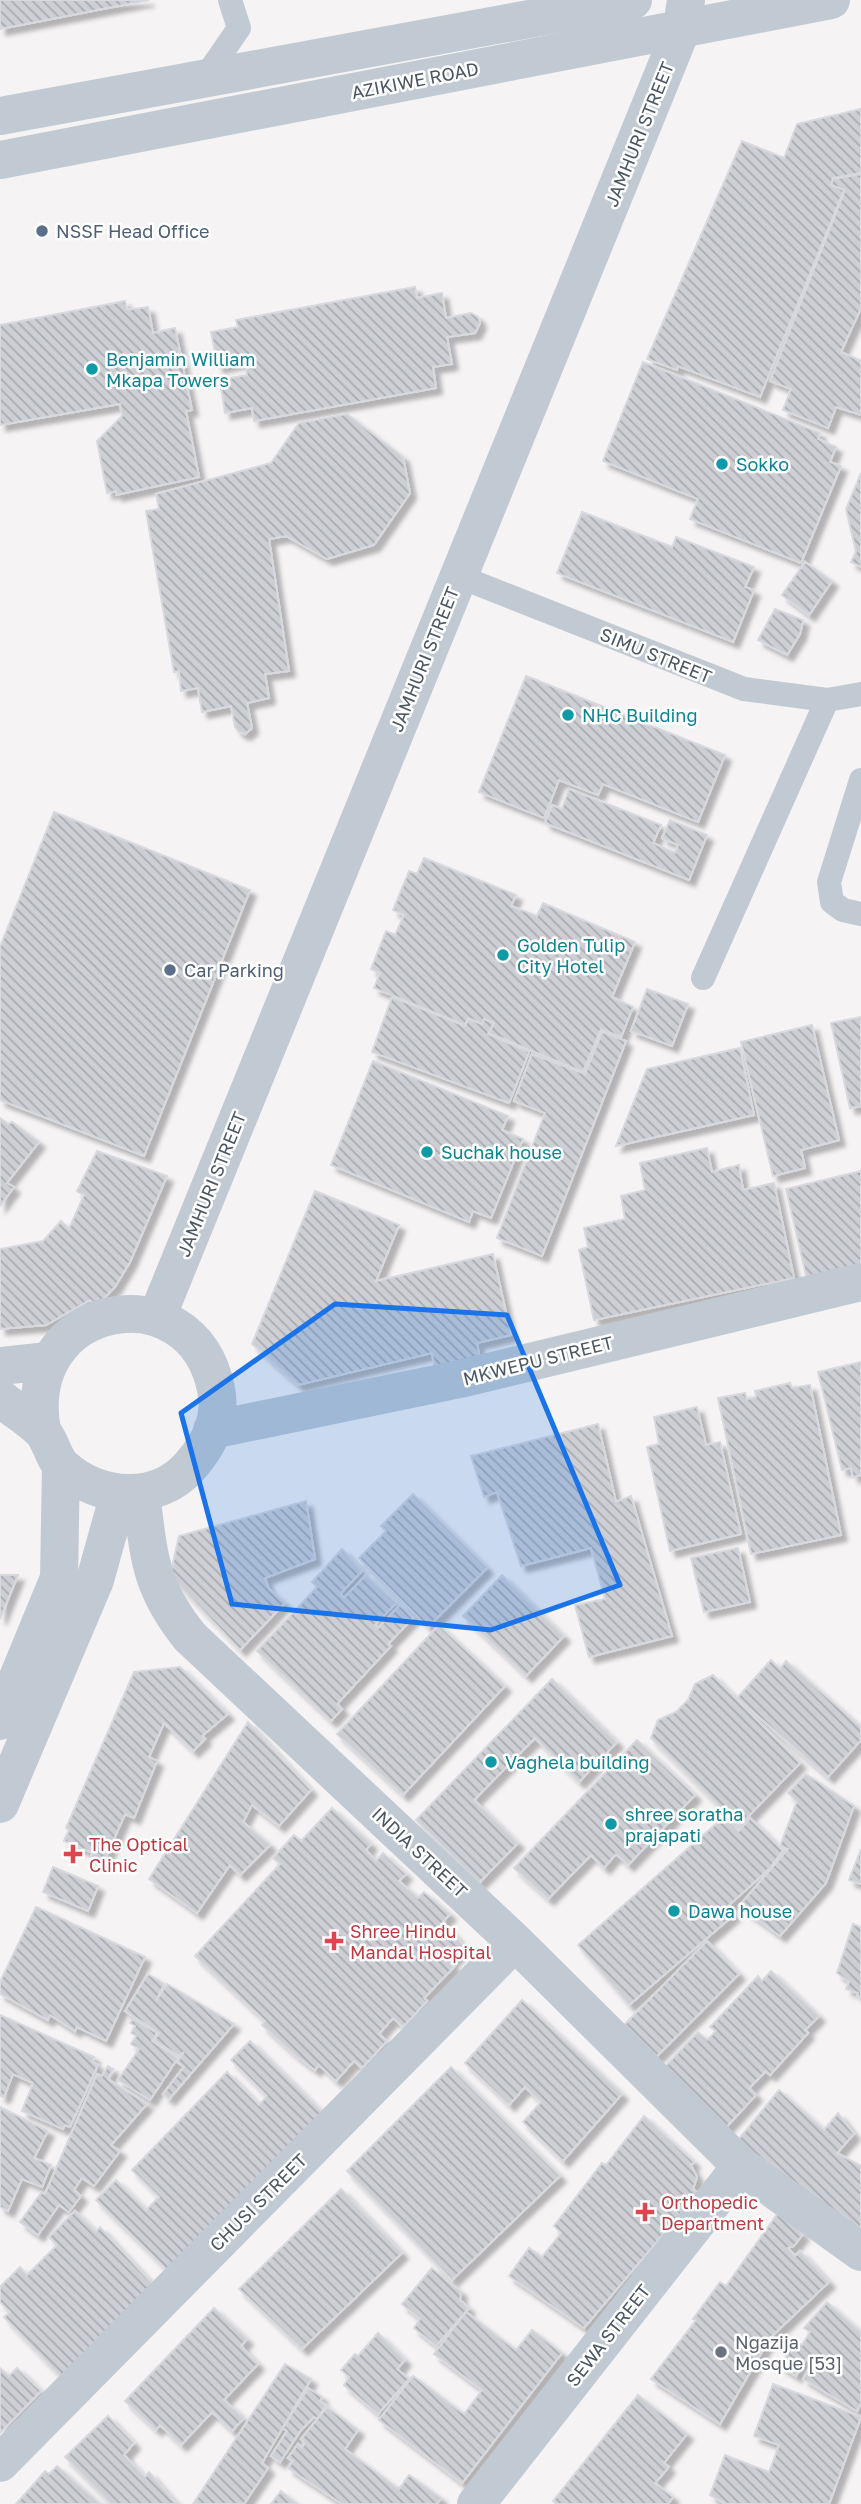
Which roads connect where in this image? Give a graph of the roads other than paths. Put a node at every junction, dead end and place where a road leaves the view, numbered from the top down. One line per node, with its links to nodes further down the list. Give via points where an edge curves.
1 (230, 0): 5 (lane, via 239,28)
2 (633, 0): 5 (street)
3 (831, 0): 4 (street, AZIKIWE ROAD)
4 (684, 14): 7 (street, AZIKIWE ROAD); 8 (street, JAMHURI STREET)
5 (204, 79): 6 (street)
6 (0, 116)
7 (0, 160)
8 (458, 576): 10 (lane, SIMU STREET, via 744,689); 16 (street, JAMHURI STREET)
9 (861, 694): 10 (lane, SIMU STREET)
10 (827, 700): 14 (lane)
11 (861, 780): 12 (lane)
12 (857, 807): 13 (lane, via 830,881 832,902 842,910)
13 (861, 914)
14 (703, 978)
15 (861, 1282): 20 (street, MKWEPU STREET, via 460,1379)
16 (157, 1317): 17 (street, via 115,1313 76,1329); 20 (street, via 189,1336 211,1366 219,1403)
17 (48, 1361): 18 (street); 21 (street, via 38,1406)
18 (0, 1366)
19 (0, 1398): 21 (street)
20 (212, 1430): 23 (street, via 209,1444 181,1477)
21 (42, 1432): 22 (street)
22 (61, 1465): 23 (street, via 87,1485); 24 (street, via 59,1578)
23 (130, 1494): 25 (street); 26 (street, INDIA STREET, via 167,1609 190,1637)
24 (0, 1721)
25 (0, 1804)
26 (515, 1942): 27 (street, INDIA STREET); 29 (street, CHUSI STREET)
27 (741, 2166): 28 (street, INDIA STREET); 30 (street, SEWA STREET)
28 (861, 2252)
29 (0, 2463)
30 (476, 2504)

